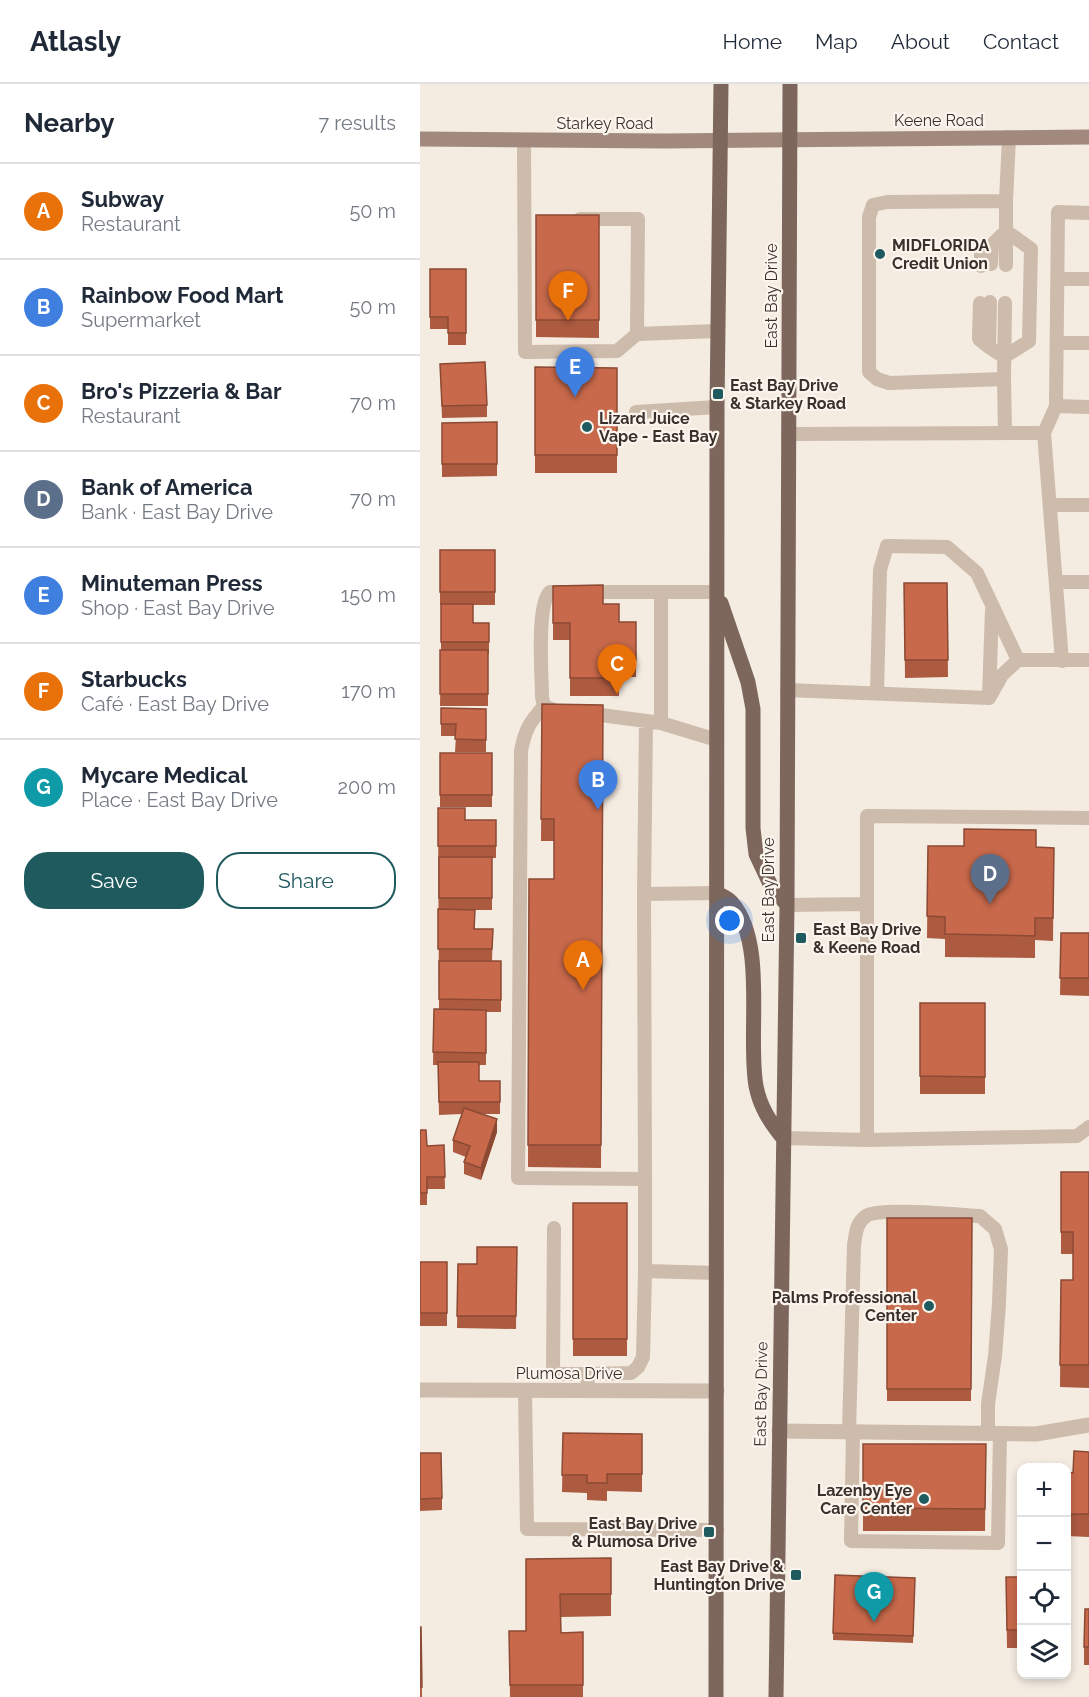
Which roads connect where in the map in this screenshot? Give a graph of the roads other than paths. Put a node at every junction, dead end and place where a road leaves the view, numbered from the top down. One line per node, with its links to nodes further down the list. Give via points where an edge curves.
1 (713, 84): 2 (main road)
2 (721, 84): 3 (main road); 10 (main road)
3 (728, 84)
4 (790, 84): 8 (main road, East Bay Drive)
5 (1009, 137): 6 (main road, Keene Road); 8 (main road, Keene Road); 11 (lane)
6 (1089, 137)
7 (420, 139): 9 (main road, Starkey Road)
8 (790, 139): 10 (main road, Starkey Road); 33 (main road, East Bay Drive)
9 (524, 140): 10 (main road, Starkey Road); 22 (lane, via 530,219 525,352 617,351)
10 (720, 140): 21 (main road)
11 (1006, 201): 14 (lane); 26 (lane, via 887,202 873,205 869,217 869,372 889,382)
12 (1089, 213): 17 (lane, via 1058,212)
13 (570, 219): 22 (lane, via 638,219)
14 (1006, 231): 15 (lane, via 992,245); 16 (lane); 25 (lane, via 1031,249 1031,261 1029,341)
15 (986, 265)
16 (1006, 265)
17 (1058, 279): 18 (lane); 23 (lane)
18 (1089, 279)
19 (985, 302): 25 (lane, via 979,339)
20 (1005, 303): 25 (lane)
21 (717, 331): 22 (lane); 28 (main road)
22 (637, 333)
23 (1057, 343): 24 (lane); 27 (lane)
24 (1089, 343)
25 (1004, 357): 26 (lane)
26 (1004, 379): 31 (lane)
27 (1056, 406): 29 (lane); 32 (lane)
28 (717, 407): 30 (lane); 39 (main road)
29 (1089, 407)
30 (636, 412)
31 (1005, 433): 32 (lane); 33 (lane)
32 (1044, 433): 34 (lane)
33 (788, 434): 44 (main road, East Bay Drive)
34 (1050, 505): 35 (lane); 36 (lane)
35 (1089, 505)
36 (1057, 582): 37 (lane); 43 (lane)
37 (1089, 582)
38 (661, 592): 39 (lane); 47 (lane, via 550,592 542,610); 49 (lane)
39 (717, 592): 50 (main road); 55 (main road, via 748,682 753,709 756,854 771,886)
40 (992, 602): 41 (lane); 45 (lane, via 977,573 947,547 887,546 880,570); 46 (lane)
41 (1018, 660): 43 (lane); 46 (lane, via 1002,675)
42 (1089, 660): 43 (lane)
43 (1062, 661)
44 (787, 690): 45 (lane); 55 (main road, East Bay Drive)
45 (877, 693): 46 (lane)
46 (988, 698)
47 (544, 706): 48 (lane); 59 (lane, via 530,722 522,751 518,1178)
48 (646, 721): 49 (lane); 53 (lane)
49 (661, 723): 50 (lane)
50 (717, 740): 52 (main road)
51 (1089, 818): 54 (lane, via 867,816)
52 (717, 893): 53 (lane); 57 (main road, via 731,900 742,916 751,943 756,1086 765,1115); 62 (main road)
53 (644, 894): 59 (lane)
54 (867, 904): 55 (lane); 58 (lane)
55 (787, 905): 57 (main road, East Bay Drive)
56 (1089, 1126): 58 (lane, via 1077,1136)
57 (783, 1138): 58 (lane); 69 (main road, East Bay Drive)
58 (867, 1140)
59 (645, 1179): 61 (lane)
60 (554, 1228): 63 (lane, via 554,1374)
61 (645, 1271): 62 (lane); 63 (lane, via 644,1357 632,1373)
62 (717, 1273): 67 (main road)
63 (588, 1374): 66 (lane)
64 (420, 1390): 65 (street, Plumosa Drive)
65 (525, 1390): 66 (street, Plumosa Drive); 72 (lane, via 527,1529)
66 (587, 1391): 67 (street, Plumosa Drive)
67 (717, 1391): 72 (main road)
68 (1089, 1425): 71 (street, via 1036,1434)
69 (779, 1431): 70 (street); 74 (main road, East Bay Drive)
70 (851, 1432): 71 (street); 71 (lane, via 851,1541 998,1543); 71 (lane, via 857,1225 868,1214 884,1212 980,1216 995,1229 1000,1249 999,1304 988,1404)
71 (994, 1433)
72 (717, 1530): 73 (main road)
73 (716, 1697)
74 (776, 1697)

